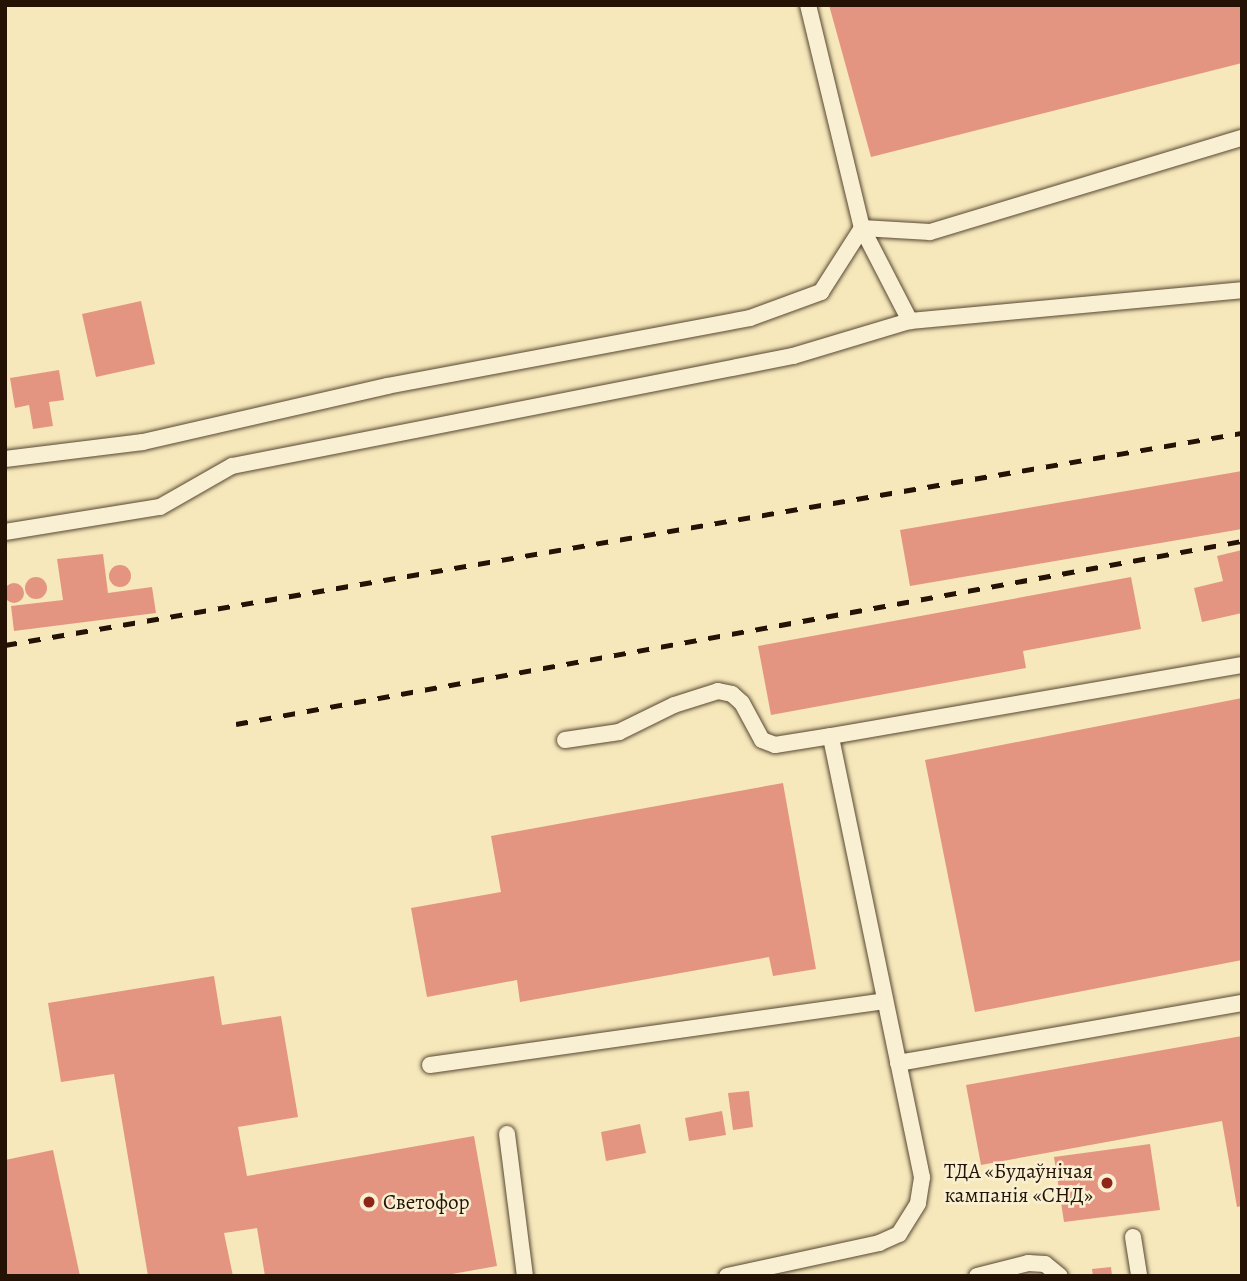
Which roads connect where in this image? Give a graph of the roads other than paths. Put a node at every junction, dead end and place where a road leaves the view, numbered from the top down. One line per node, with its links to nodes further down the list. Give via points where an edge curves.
1 (808, 5): 3 (lane)
2 (1242, 138): 3 (lane, via 930,232)
3 (862, 228): 5 (lane); 6 (lane, via 821,292 750,318 387,386 143,442)
4 (1242, 290): 5 (lane)
5 (910, 321): 7 (lane, via 793,356 232,466 160,507)
6 (5, 458)
7 (5, 532)
8 (1242, 665): 9 (lane)
9 (831, 736): 10 (lane, via 787,744 762,740 742,703 732,694 718,691 674,705 619,732); 11 (lane)
10 (565, 740)
11 (886, 1001): 13 (lane); 14 (lane)
12 (1242, 1003): 13 (lane)
13 (898, 1063): 17 (lane, via 922,1177 911,1220 899,1234 879,1243)
14 (430, 1065)
15 (507, 1134): 18 (lane)
16 (1133, 1237): 22 (lane)
17 (793, 1269): 19 (lane)
18 (526, 1276)
19 (727, 1276)
20 (977, 1276): 21 (lane, via 1028,1263 1045,1264)
21 (1060, 1276)
22 (1139, 1276)

